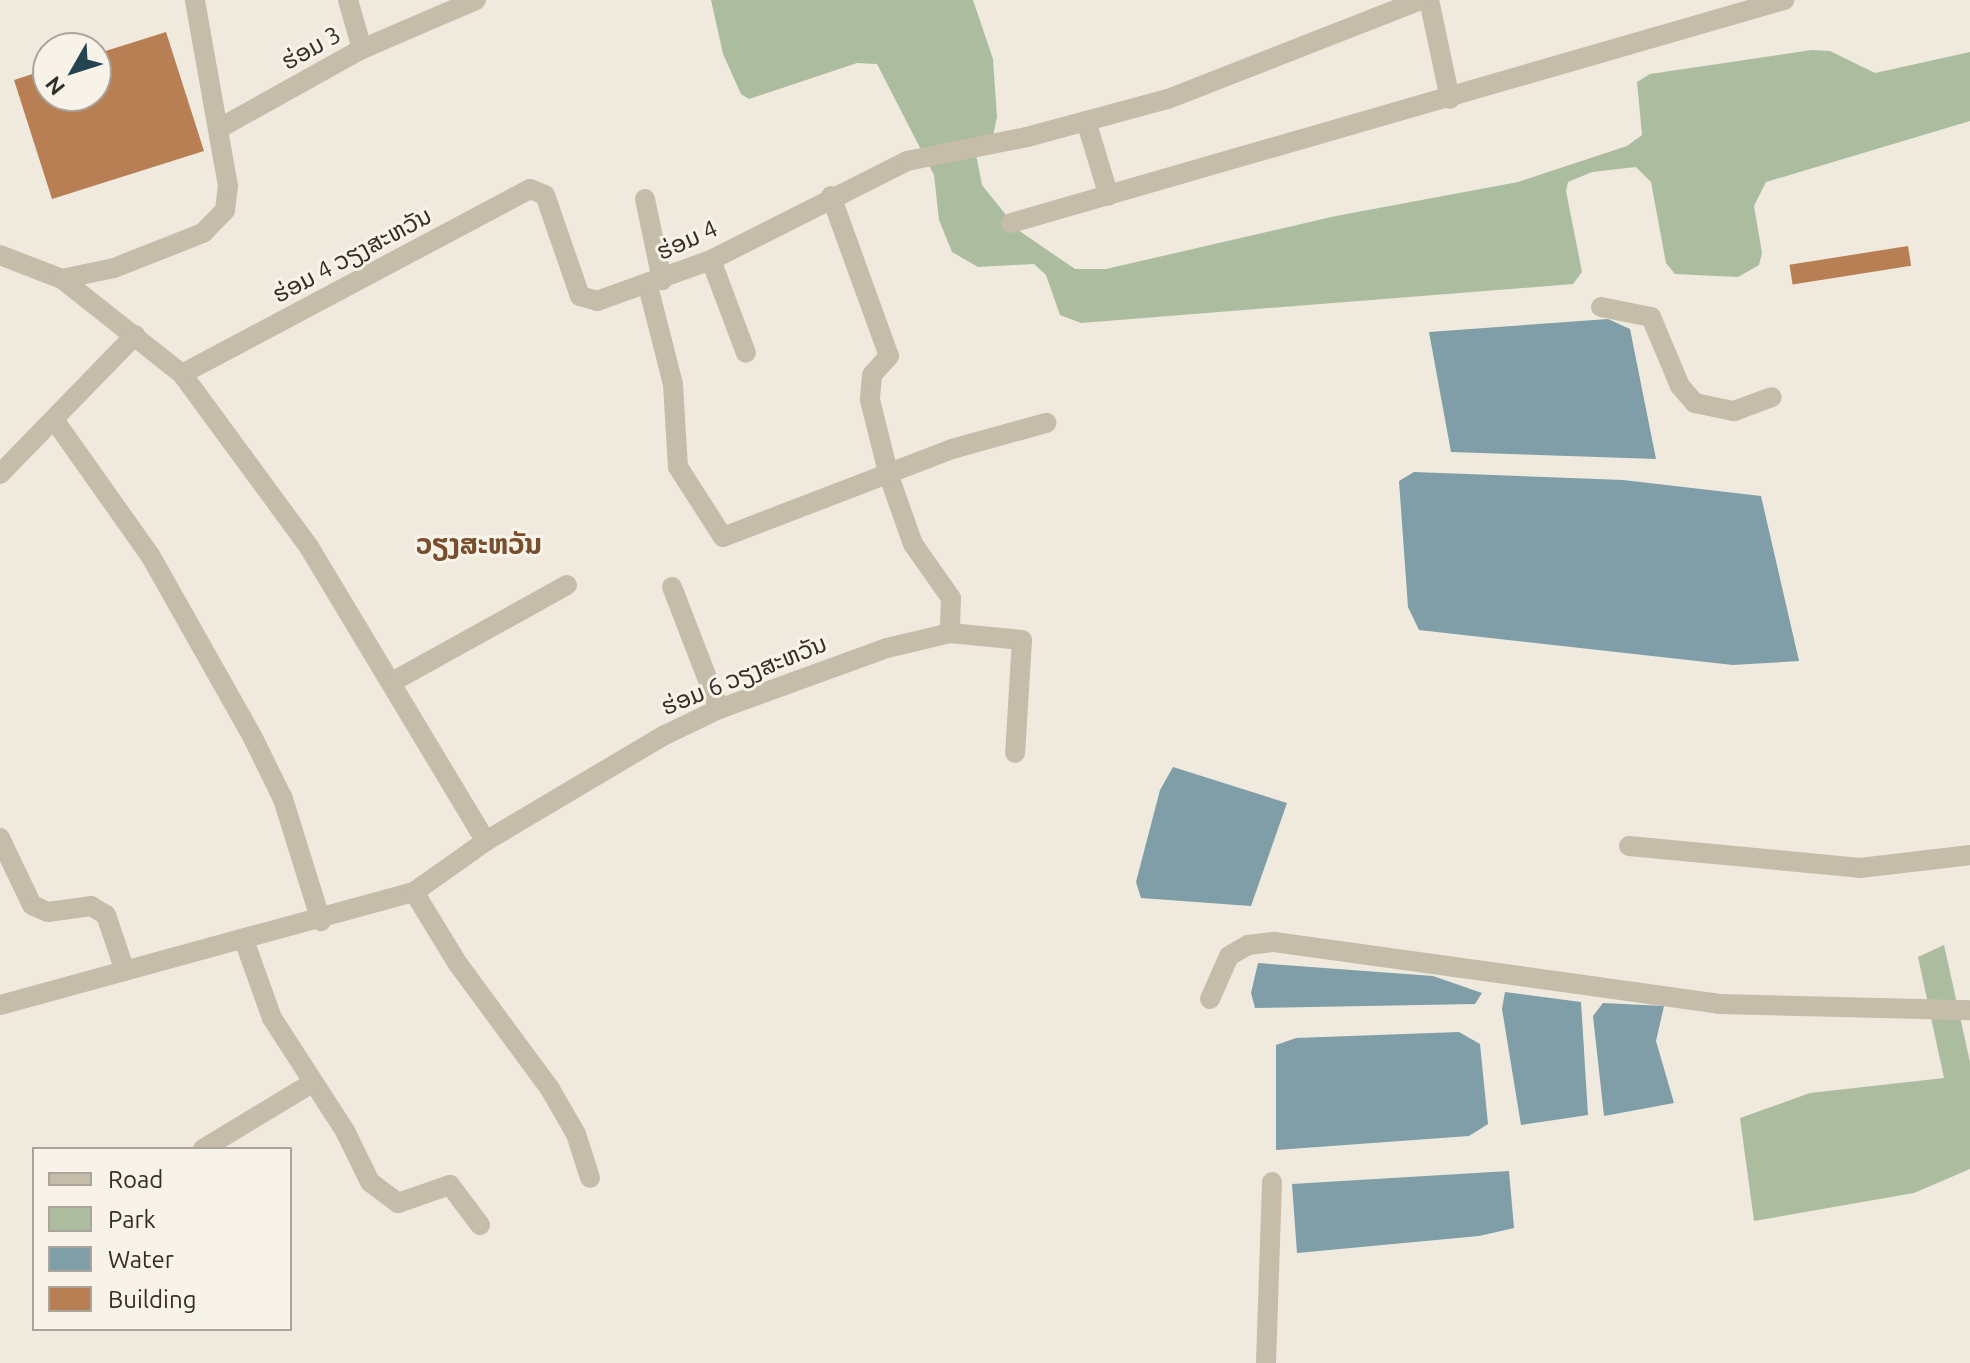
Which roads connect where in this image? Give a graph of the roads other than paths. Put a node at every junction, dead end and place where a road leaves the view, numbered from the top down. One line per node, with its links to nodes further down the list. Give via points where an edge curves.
1 (195, 0): 11 (street)
2 (348, 0): 8 (street)
3 (476, 0): 7 (street, ຮ່ອມ 3)
4 (1420, 0): 10 (street, ຮ່ອມ 4, via 1168,99)
5 (1429, 0): 9 (street)
6 (1784, 0): 9 (street)
7 (428, 8): 8 (street, ຮ່ອມ 3)
8 (362, 49): 11 (street, ຮ່ອມ 3)
9 (1450, 99): 14 (street)
10 (1086, 121): 13 (street, ຮ່ອມ 4, via 907,161); 14 (street)
11 (218, 129): 19 (street, via 228,186 225,210 215,225 114,268)
12 (545, 195): 20 (street, ຮ່ອມ 4, via 580,296 597,301); 24 (street, ຮ່ອມ 4 ວຽງສະຫວັນ, via 530,189)
13 (831, 196): 18 (street, ຮ່ອມ 4); 29 (street, via 889,356 872,375 870,400)
14 (1109, 196): 16 (street)
15 (645, 199): 20 (street)
16 (1011, 223)
17 (0, 255): 19 (street)
18 (711, 260): 20 (street, ຮ່ອມ 4); 23 (street)
19 (62, 279): 22 (street)
20 (655, 283): 29 (street, via 673,384 678,467 723,537)
21 (1601, 307): 25 (street, via 1651,317 1680,386 1695,403 1734,411)
22 (135, 335): 24 (street); 26 (street)
23 (746, 353)
24 (182, 374): 33 (street, via 309,547)
25 (1772, 397)
26 (55, 421): 28 (street); 41 (street, via 150,555 253,738 283,799)
27 (1046, 423): 29 (street, via 952,449)
28 (0, 474)
29 (889, 476): 32 (street, via 913,544 951,598)
30 (567, 585): 33 (street)
31 (672, 587): 34 (street)
32 (950, 633): 34 (street, ຮ່ອມ 6 ວຽງສະຫວັນ, via 829,667); 35 (street, via 1022,640)
33 (392, 682): 37 (street)
34 (719, 709): 37 (street, ຮ່ອມ 6 ວຽງສະຫວັນ)
35 (1015, 753)
36 (0, 838): 43 (street, via 32,905 48,912 91,906 106,915)
37 (486, 841): 40 (street, ຮ່ອມ 6 ວຽງສະຫວັນ)
38 (1629, 846): 39 (street, via 1860,868)
39 (1970, 855)
40 (414, 892): 41 (street, ຮ່ອມ 6 ວຽງສະຫວັນ); 49 (street, via 458,964 550,1089 576,1134)
41 (321, 921): 42 (street, ຮ່ອມ 6 ວຽງສະຫວັນ)
42 (244, 940): 43 (street, ຮ່ອມ 6 ວຽງສະຫວັນ); 47 (street, via 272,1018)
43 (125, 971): 45 (street, ຮ່ອມ 6 ວຽງສະຫວັນ)
44 (1210, 999): 46 (street, via 1229,956 1248,945 1274,942 1718,1004)
45 (0, 1005)
46 (1970, 1010)
47 (312, 1083): 48 (street); 51 (street, via 385,1198 413,1202 450,1185)
48 (206, 1147)
49 (590, 1178)
50 (1272, 1182): 52 (street)
51 (480, 1225)
52 (1266, 1363)

